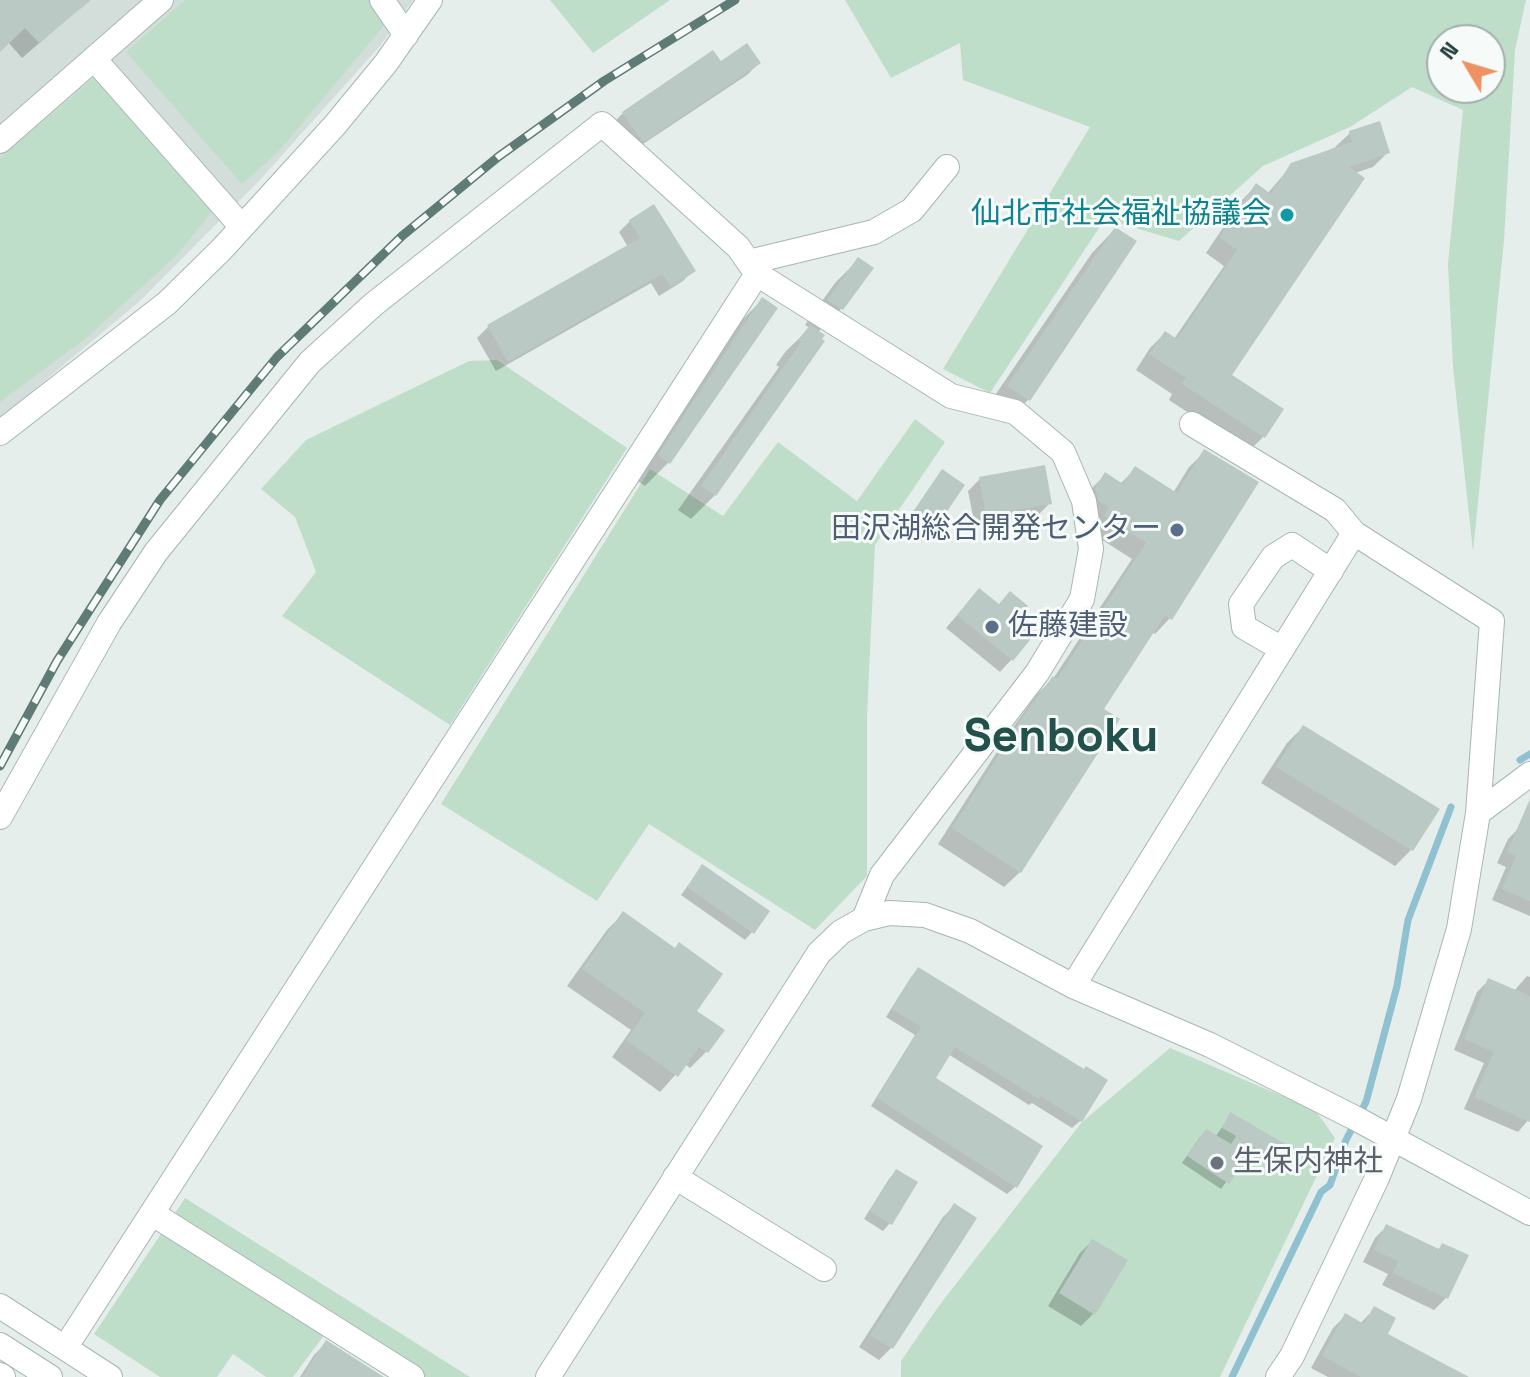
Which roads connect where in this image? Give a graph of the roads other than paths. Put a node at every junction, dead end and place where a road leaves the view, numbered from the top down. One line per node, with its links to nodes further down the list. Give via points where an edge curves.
1 (161, 0): 5 (street)
2 (382, 0): 4 (street)
3 (430, 0): 4 (street)
4 (406, 35): 8 (street, via 335,125)
5 (95, 60): 6 (street); 8 (street)
6 (0, 141)
7 (947, 167): 9 (street, via 912,210 874,232)
8 (242, 227): 11 (street, via 167,303)
9 (753, 268): 17 (street, via 738,247 602,124 374,304 310,362 156,552 109,623); 18 (street, via 951,396 1015,412 1063,452 1084,501 1091,549 1082,599 1037,673 882,875); 23 (street)
10 (1192, 424): 12 (street, via 1335,510)
11 (0, 433)
12 (1354, 533): 13 (street); 16 (street, via 1492,621)
13 (1331, 571): 14 (street); 14 (street, via 1292,545 1273,557 1241,604 1244,627)
14 (1282, 649): 19 (street)
15 (1530, 774): 16 (street)
16 (1478, 813): 20 (street, via 1459,929)
17 (0, 817)
18 (864, 919): 19 (street, via 889,913 925,915 970,931); 21 (street, via 819,953)
19 (1073, 986): 20 (street, via 1210,1045)
20 (1392, 1140): 22 (street); 32 (street)
21 (675, 1177): 24 (street); 31 (street)
22 (1530, 1213)
23 (153, 1214): 27 (street); 30 (street)
24 (824, 1269)
25 (0, 1306): 27 (street)
26 (0, 1345): 28 (street)
27 (65, 1348): 29 (street)
28 (50, 1377)
29 (110, 1377)
30 (412, 1377)
31 (548, 1377)
32 (1278, 1377)

